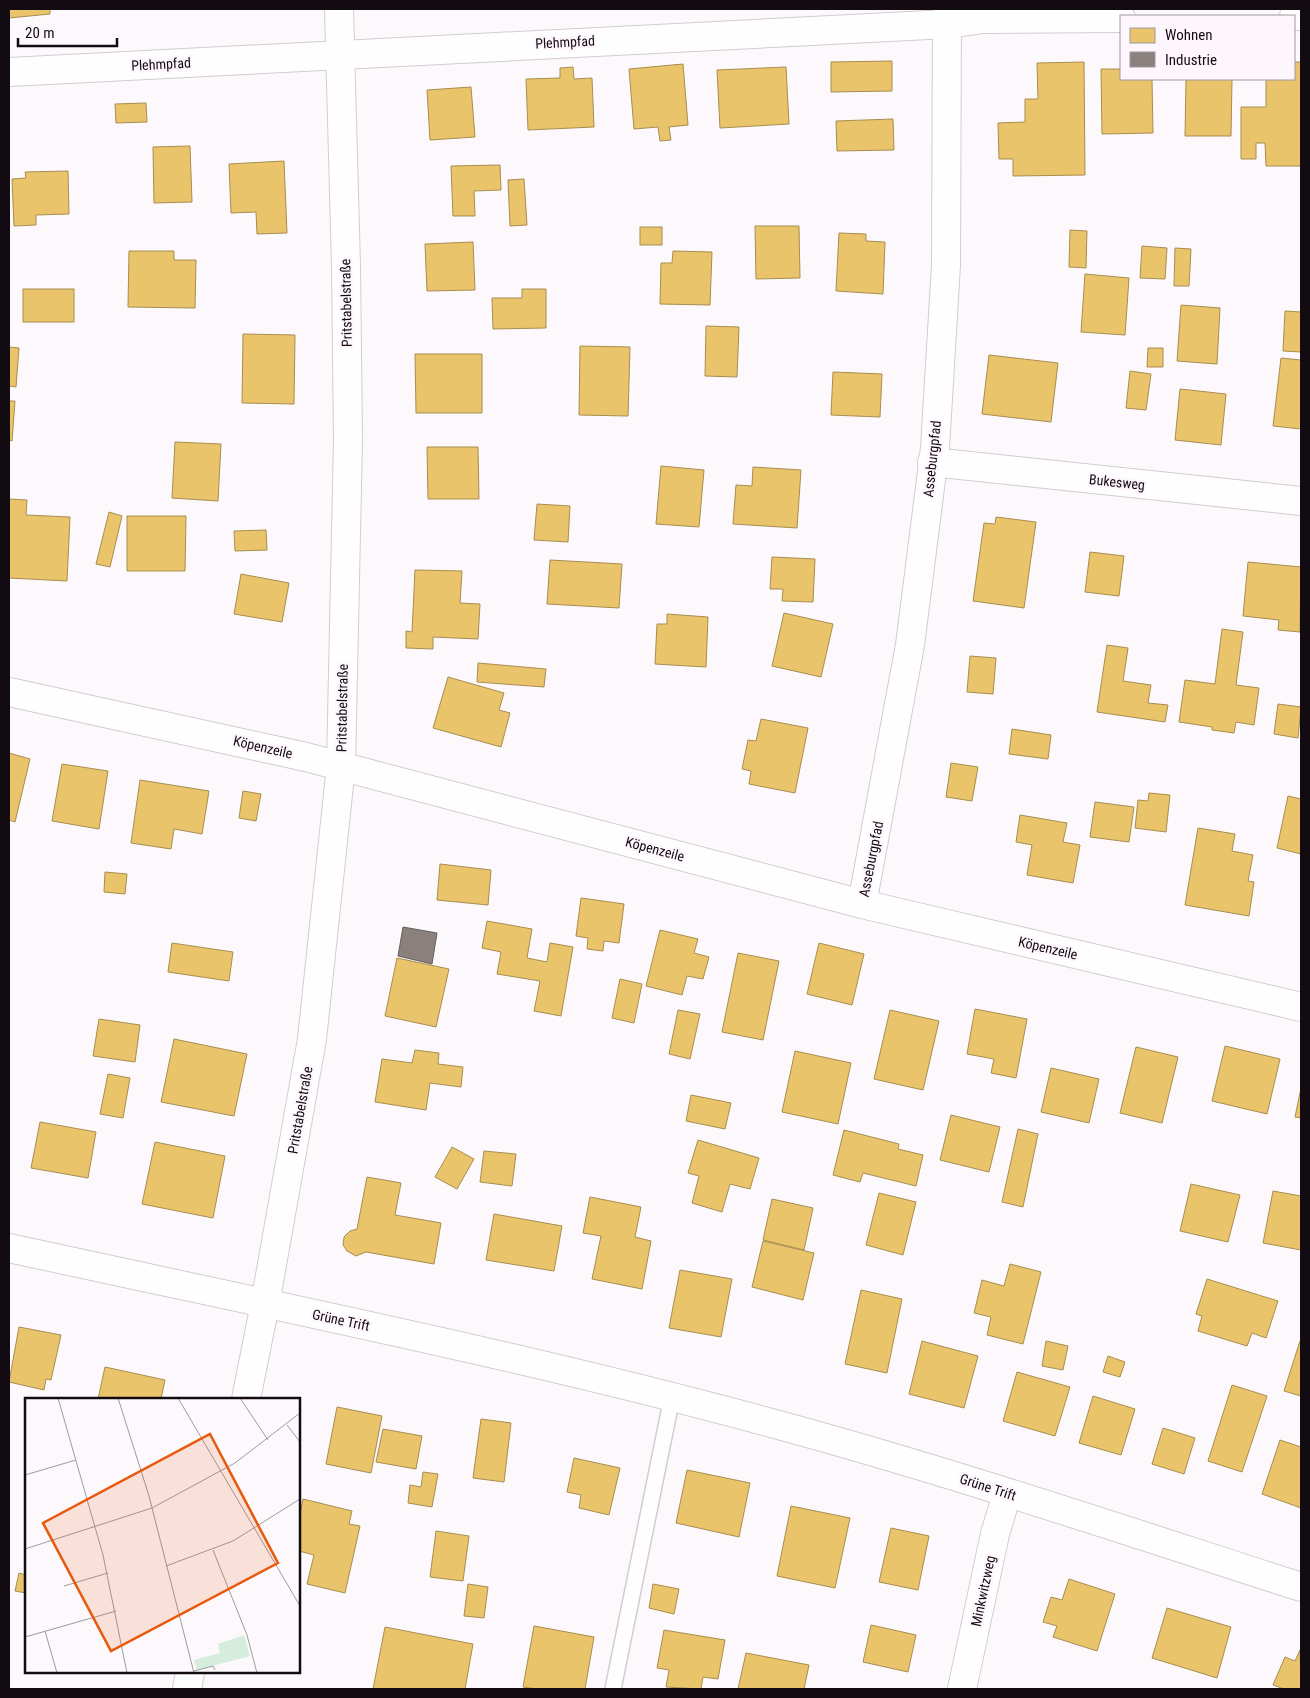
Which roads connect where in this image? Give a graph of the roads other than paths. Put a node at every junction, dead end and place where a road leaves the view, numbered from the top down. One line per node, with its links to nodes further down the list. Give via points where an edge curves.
1 (339, 9): 4 (street, Pritstabelstraße)
2 (947, 16): 3 (street, Plehmpfad, via 983,19); 4 (street, Plehmpfad); 6 (street, Asseburgpfad, via 946,265)
3 (1120, 18)
4 (341, 54): 5 (street, Plehmpfad); 9 (street, Pritstabelstraße, via 348,440)
5 (9, 72)
6 (932, 462): 7 (street, Bukesweg); 10 (street, Asseburgpfad, via 910,645)
7 (1301, 501)
8 (9, 692): 9 (street, Köpenzeile)
9 (341, 766): 10 (street, Köpenzeile); 13 (street, Pritstabelstraße, via 312,1039)
10 (862, 904): 11 (street, Köpenzeile)
11 (1301, 1007)
12 (9, 1248): 13 (street, Grüne Trift)
13 (265, 1304): 14 (street, Grüne Trift, via 512,1357); 15 (street, Pritstabelstraße)
14 (672, 1397): 16 (street, Grüne Trift, via 776,1424); 20 (lane)
15 (246, 1398)
16 (1007, 1494): 17 (street, Grüne Trift); 21 (street, Minkwitzweg, via 995,1534)
17 (1301, 1587)
18 (190, 1673): 19 (street)
19 (187, 1689)
20 (613, 1689)
21 (962, 1689)

